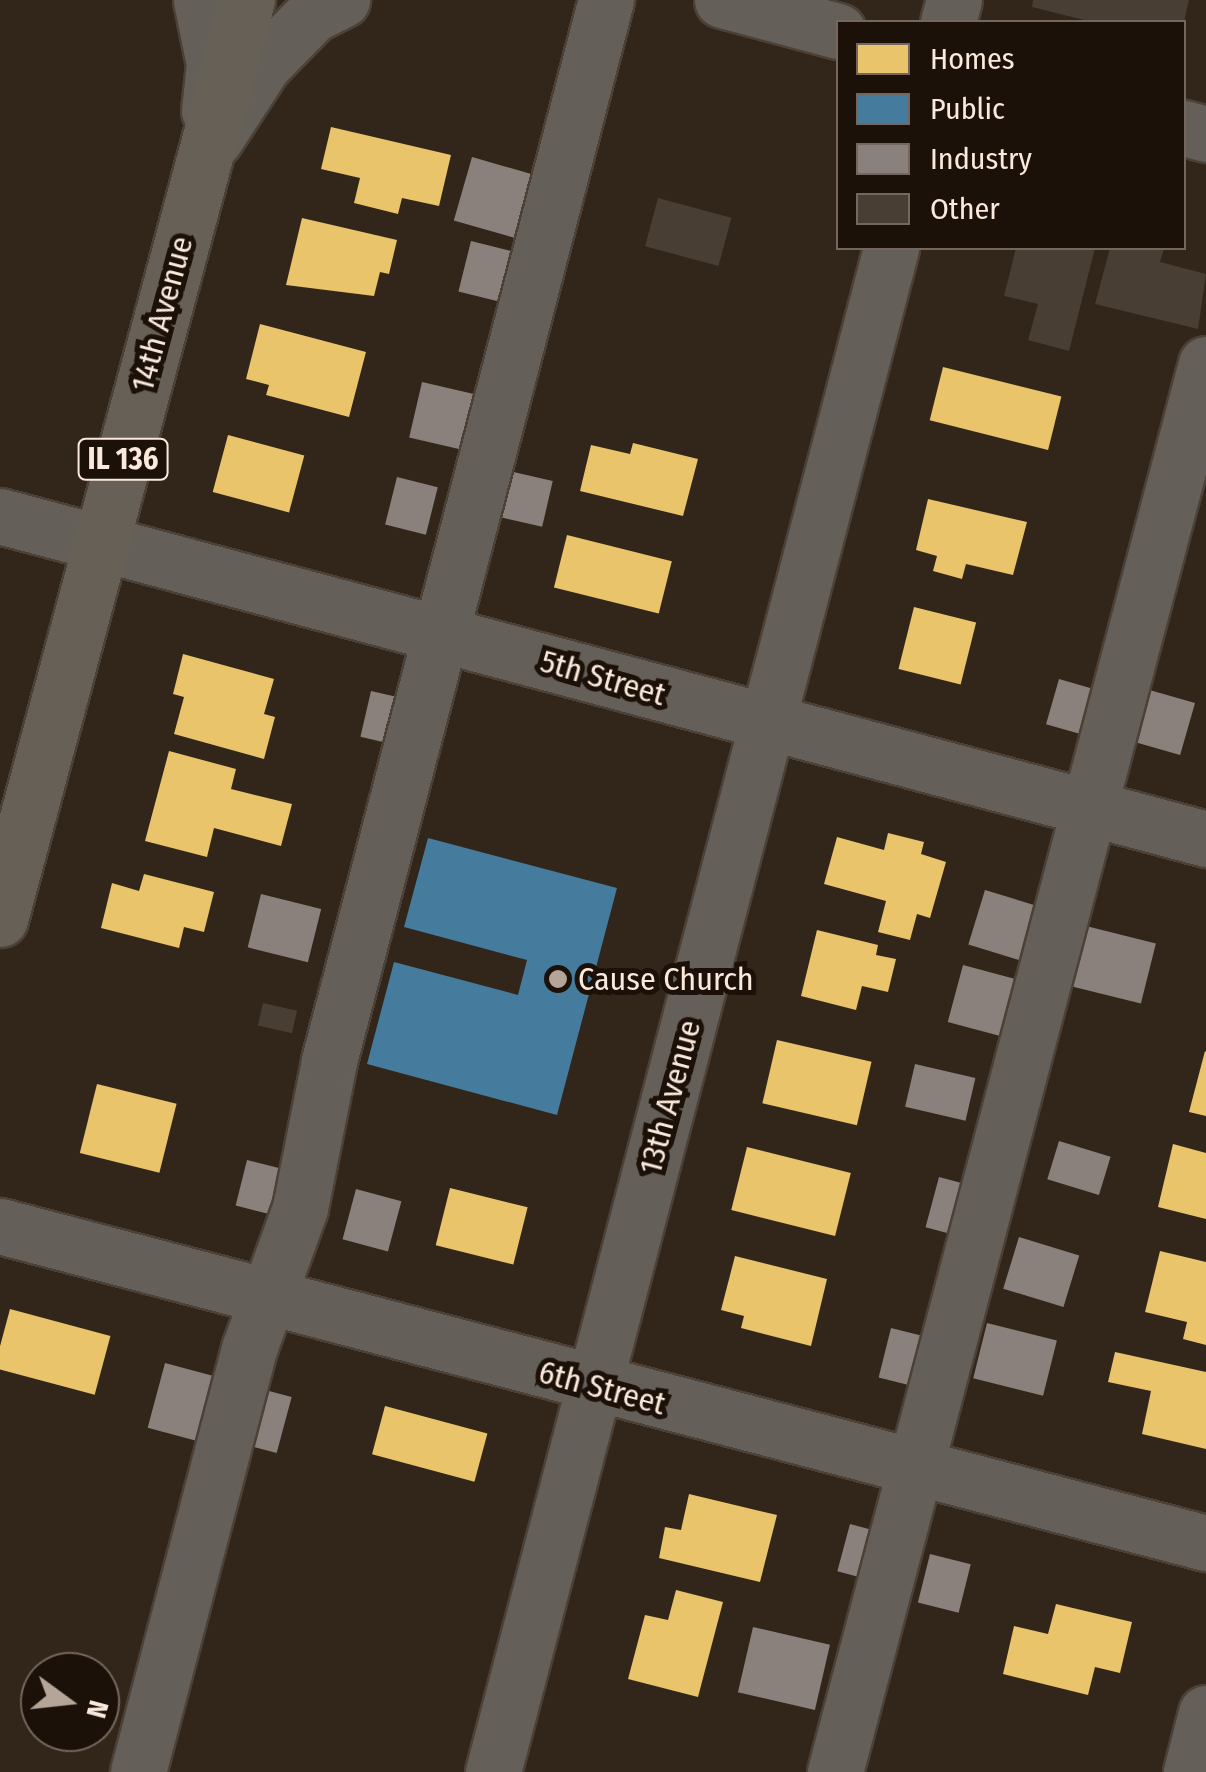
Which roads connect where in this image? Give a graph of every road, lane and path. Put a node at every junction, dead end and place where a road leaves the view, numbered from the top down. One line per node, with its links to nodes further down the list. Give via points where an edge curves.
1 (201, 0): 7 (street, via 214,64)
2 (247, 0): 7 (main road, 14th Avenue / IL 136)
3 (342, 0): 7 (street, via 312,15 262,64)
4 (606, 0): 12 (street)
5 (722, 0): 6 (street)
6 (836, 31)
7 (205, 154): 11 (main road, 14th Avenue / IL 136)
8 (889, 250): 13 (street, 13th Avenue)
9 (1206, 364): 14 (street)
10 (0, 516): 11 (street, 5th Street)
11 (100, 542): 12 (street, 5th Street); 16 (main road, 14th Avenue / IL 136)
12 (438, 632): 13 (street, 5th Street); 18 (street, via 329,1061 300,1208)
13 (767, 724): 14 (street, 5th Street); 19 (street, 13th Avenue)
14 (1091, 809): 15 (street, 5th Street); 20 (street)
15 (1206, 839)
16 (0, 919)
17 (0, 1226): 18 (street, 6th Street)
18 (268, 1298): 19 (street, 6th Street); 23 (street, via 249,1348)
19 (594, 1386): 20 (street, 6th Street); 24 (street, 13th Avenue)
20 (916, 1472): 21 (street, 6th Street); 25 (street)
21 (1206, 1543)
22 (1206, 1713): 26 (street)
23 (138, 1772)
24 (493, 1772)
25 (835, 1772)
26 (1191, 1772)

